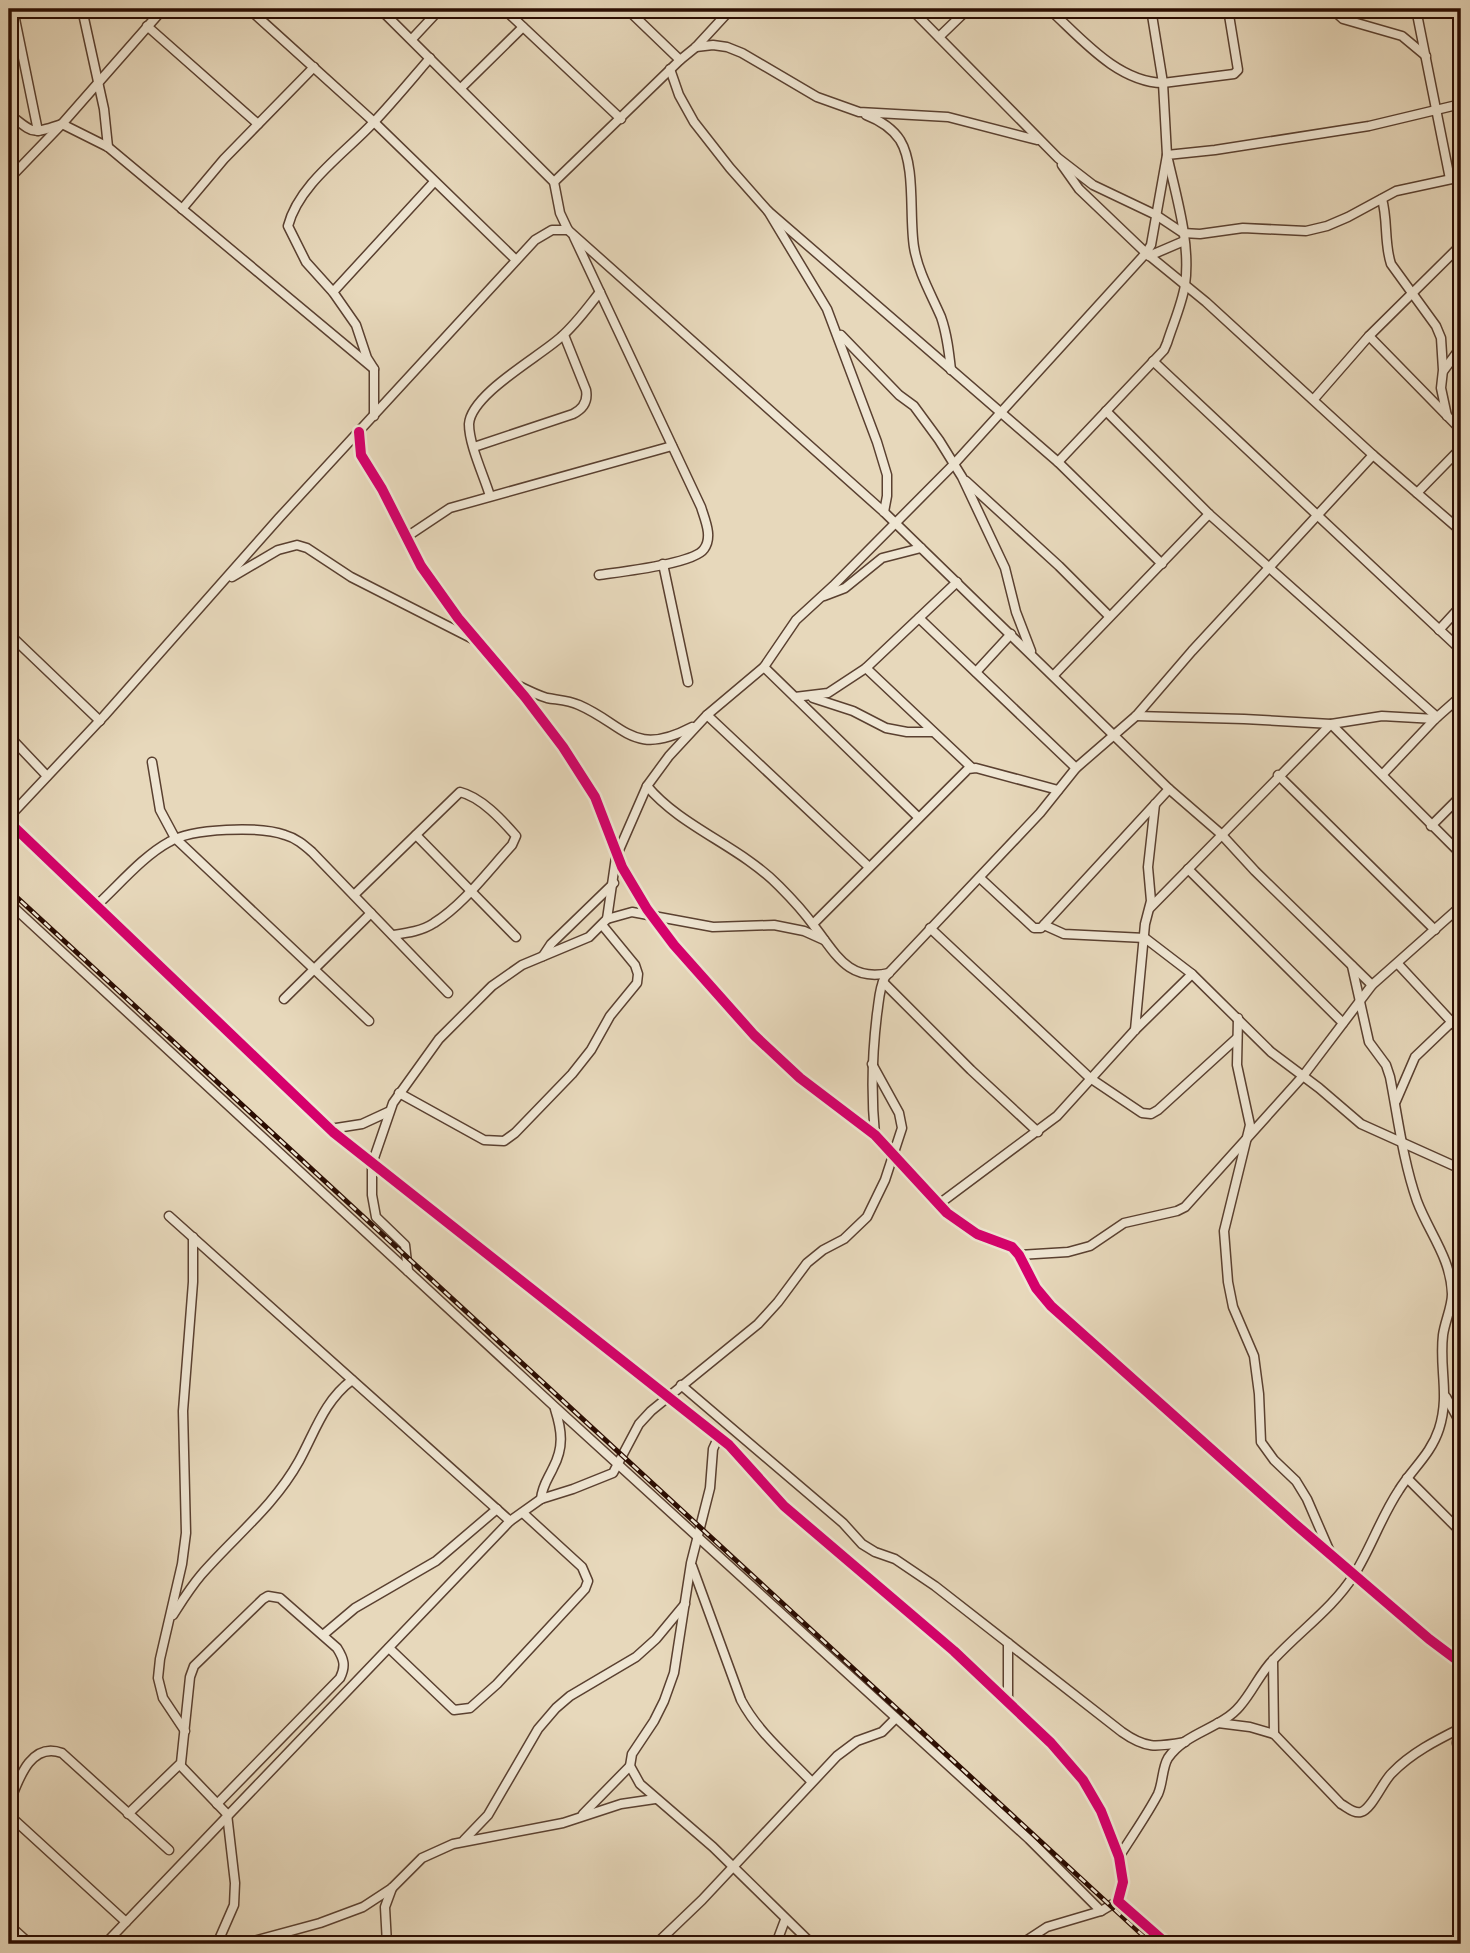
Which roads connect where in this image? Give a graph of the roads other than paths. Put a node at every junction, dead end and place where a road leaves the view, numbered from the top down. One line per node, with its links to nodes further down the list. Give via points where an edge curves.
1 (13, 9): 38 (street)
2 (82, 9): 27 (street)
3 (163, 9): 17 (street)
4 (249, 9): 25 (street)
5 (380, 9): 20 (street)
6 (440, 9): 20 (street)
7 (504, 9): 18 (street)
8 (627, 9): 24 (street)
9 (732, 9): 21 (street)
10 (911, 9): 19 (street)
11 (968, 9): 19 (street)
12 (1049, 9): 28 (street, via 1123,71)
13 (1151, 9): 28 (street)
14 (1228, 9): 28 (street, via 1238,70)
15 (1332, 9): 22 (street, via 1343,19 1402,36)
16 (1416, 9): 22 (street)
17 (147, 26): 27 (street); 37 (street)
18 (523, 27): 29 (street); 34 (street)
19 (939, 37): 39 (street)
20 (412, 39): 23 (street)
21 (696, 47): 24 (street); 32 (street, via 735,50 817,97)
22 (1426, 56): 31 (street)
23 (430, 58): 29 (street); 35 (street)
24 (680, 60): 26 (street)
25 (314, 67): 35 (street); 37 (street)
26 (670, 69): 34 (street); 50 (street, via 694,122)
27 (96, 83): 36 (street); 40 (street)
28 (1163, 83): 41 (street)
29 (461, 88): 47 (street)
30 (1461, 104): 31 (street)
31 (1437, 109): 41 (street, via 1369,127); 45 (street)
32 (859, 112): 39 (street, via 948,117); 67 (street, via 887,126 901,141 914,247 942,319)
33 (9, 114): 38 (street, via 25,129)
34 (621, 118): 47 (street)
35 (374, 122): 46 (street); 58 (street, via 311,186 289,222 306,262)
36 (62, 124): 38 (street); 40 (street); 44 (street)
37 (258, 124): 49 (street)
38 (38, 131)
39 (1040, 141): 42 (street)
40 (108, 147): 49 (street)
41 (1167, 155): 51 (street); 53 (street)
42 (1058, 158): 51 (street, via 1093,185); 55 (street, via 1079,188)
43 (1461, 177): 45 (street)
44 (9, 179)
45 (1450, 179): 48 (street, via 1396,191)
46 (434, 181): 56 (street); 58 (street)
47 (554, 181): 52 (street, via 560,213)
48 (1382, 199): 53 (street, via 1306,232 1243,228); 60 (street, via 1388,255)
49 (182, 209): 66 (street)
50 (768, 211): 61 (street); 67 (street)
51 (1156, 215): 53 (street); 55 (street)
52 (570, 232): 56 (street, via 552,230 541,235); 59 (street); 85 (street)
53 (1184, 237): 55 (street); 57 (street)
54 (1461, 244): 60 (street)
55 (1147, 254): 57 (street); 71 (street)
56 (516, 260): 72 (street)
57 (1185, 285): 65 (street, via 1167,343); 69 (street)
58 (333, 292): 66 (street, via 356,325)
59 (600, 292): 62 (street); 76 (street)
60 (1412, 292): 63 (street); 68 (street, via 1441,338)
61 (837, 330): 81 (street, via 914,406); 85 (street, via 887,475)
62 (564, 335): 77 (street, via 472,411 469,422); 77 (street, via 586,390 584,405 573,415)
63 (1369, 336): 69 (street); 73 (street)
64 (1461, 347): 68 (street)
65 (1153, 361): 70 (street); 87 (street)
66 (374, 369): 72 (street)
67 (951, 370): 71 (street)
68 (1443, 370): 73 (street, via 1441,388)
69 (1314, 399): 79 (street)
70 (1106, 411): 80 (street); 86 (street)
71 (1000, 412): 80 (street); 81 (street)
72 (374, 416): 75 (street)
73 (1447, 416): 74 (street)
74 (1461, 430)
75 (359, 432): 90 (street, via 361,455); 96 (street)
76 (672, 446): 84 (street); 92 (street, via 701,507 708,541 699,554)
77 (474, 447): 84 (street)
78 (1461, 448): 83 (street)
79 (1373, 455): 83 (street); 87 (street)
80 (1058, 461): 93 (street)
81 (954, 464): 82 (street); 88 (street)
82 (962, 477): 100 (street); 107 (street, via 1006,568 1016,612)
83 (1417, 493): 89 (street)
84 (490, 496): 90 (street, via 450,508)
85 (884, 512): 88 (street)
86 (1209, 514): 93 (street); 94 (street)
87 (1319, 516): 94 (street); 102 (street)
88 (894, 523): 91 (street); 98 (street)
89 (1461, 531)
90 (405, 538): 105 (street)
91 (921, 548): 97 (street); 98 (street, via 883,558 845,588)
92 (663, 564): 95 (street); 113 (street)
93 (1162, 564): 100 (street)
94 (1269, 568): 118 (street); 119 (street)
95 (599, 575)
96 (223, 582): 105 (street, via 278,550 297,545); 120 (street)
97 (957, 582): 101 (street); 104 (street)
98 (821, 597): 108 (street, via 786,632)
99 (1461, 606): 102 (street)
100 (1109, 616): 111 (street)
101 (919, 618): 109 (street); 110 (street)
102 (1439, 630): 106 (street)
103 (9, 634): 120 (street)
104 (1011, 634): 107 (street); 110 (street)
105 (478, 642): 112 (street)
106 (1461, 650)
107 (1034, 657): 111 (street)
108 (764, 667): 115 (street); 117 (street)
109 (866, 668): 116 (street, via 828,693); 123 (street)
110 (976, 672): 128 (street)
111 (1054, 675): 124 (street)
112 (512, 681): 121 (street, via 547,698 581,705 640,739 674,734); 145 (street, via 590,789)
113 (688, 682)
114 (1461, 696): 119 (street)
115 (795, 697): 116 (street); 138 (street)
116 (811, 697): 123 (street, via 886,728)
117 (707, 715): 121 (street); 146 (street)
118 (1136, 716): 122 (street); 124 (street)
119 (1436, 718): 122 (street, via 1382,716); 129 (street)
120 (100, 721): 131 (street)
121 (699, 723): 132 (street)
122 (1331, 724): 129 (street); 130 (street)
123 (933, 732): 127 (street)
124 (1114, 735): 128 (street); 133 (street)
125 (9, 736): 131 (street)
126 (152, 762): 143 (street, via 160,810)
127 (971, 767): 134 (street); 138 (street)
128 (1076, 768): 134 (street)
129 (1383, 774): 140 (street)
130 (1278, 775): 141 (street); 162 (street)
131 (47, 776): 137 (street)
132 (647, 786): 145 (street); 159 (street, via 656,798 752,861)
133 (1168, 789): 136 (street); 141 (street)
134 (1058, 790): 148 (street)
135 (1461, 796): 140 (street)
136 (1155, 804): 155 (street, via 1149,841); 160 (street)
137 (9, 817)
138 (918, 817): 146 (street)
139 (9, 822): 153 (street)
140 (1431, 825): 144 (street)
141 (1221, 834): 147 (street); 169 (street)
142 (416, 835): 150 (street); 150 (street, via 460,792 500,818 516,836); 151 (street)
143 (175, 838): 151 (street, via 243,829 288,835 312,852); 153 (street); 170 (street)
144 (1461, 854)
145 (616, 857): 149 (street); 157 (street)
146 (869, 867): 159 (street)
147 (1188, 869): 155 (street); 182 (street)
148 (980, 878): 160 (street, via 1034,928); 161 (street)
149 (614, 883): 158 (street); 167 (street)
150 (470, 890): 163 (street, via 434,923); 164 (street)
151 (354, 895): 156 (street)
152 (9, 903): 204 (street)
153 (96, 906): 192 (street)
154 (1461, 906): 162 (street)
155 (1150, 908): 165 (street)
156 (371, 913): 163 (street); 170 (street)
157 (650, 914): 158 (street, via 632,912); 166 (street, via 713,928 786,926); 194 (street, via 754,1035 800,1078)
158 (605, 923): 167 (street, via 589,937); 189 (street, via 635,965 637,983 572,1074 509,1138 484,1140)
159 (813, 923): 166 (street)
160 (1044, 925): 165 (street, via 1064,934)
161 (930, 928): 171 (street); 188 (street)
162 (1435, 930): 168 (street)
163 (393, 935): 175 (street)
164 (516, 937)
165 (1145, 939): 172 (street); 183 (street)
166 (824, 940): 171 (street, via 856,971 873,976)
167 (542, 956): 189 (street, via 499,981 453,1023)
168 (1398, 964): 174 (street); 181 (street)
169 (1352, 966): 174 (street); 177 (street)
170 (314, 968): 176 (street); 180 (street)
171 (889, 973): 173 (street)
172 (1192, 974): 179 (street); 183 (street)
173 (883, 982): 186 (street); 193 (street)
174 (1372, 985): 177 (street)
175 (448, 993)
176 (284, 999)
177 (1360, 999): 182 (street); 190 (street, via 1372,1049 1386,1065)
178 (1461, 1013): 181 (street)
179 (1238, 1018): 185 (street); 187 (street)
180 (369, 1021)
181 (1452, 1022): 184 (street); 190 (street, via 1415,1057)
182 (1343, 1023): 187 (street)
183 (1135, 1030): 188 (street)
184 (1461, 1032)
185 (1237, 1038): 188 (street, via 1151,1114 1130,1106); 195 (street, via 1239,1081 1249,1113)
186 (872, 1064): 194 (street); 197 (street, via 902,1122)
187 (1303, 1076): 195 (street); 196 (street, via 1361,1124)
188 (1090, 1078): 193 (street)
189 (399, 1093): 191 (street)
190 (1395, 1104): 196 (street)
191 (388, 1112): 192 (street, via 362,1124); 198 (street)
192 (330, 1129): 198 (street)
193 (1038, 1132): 200 (street)
194 (875, 1135): 197 (street)
195 (1248, 1136): 203 (street, via 1185,1207 1124,1223 1090,1246); 220 (street, via 1224,1231 1233,1307 1254,1356 1261,1442 1296,1481)
196 (1402, 1143): 199 (street); 208 (street, via 1425,1222 1449,1270 1452,1296 1441,1360)
197 (894, 1154): 200 (street); 206 (street, via 878,1197 861,1223 818,1253 758,1324)
198 (372, 1164): 204 (street, via 376,1217 405,1245); 207 (street)
199 (1461, 1169)
200 (939, 1205): 203 (street, via 969,1230 1012,1247)
201 (169, 1216): 202 (street)
202 (193, 1237): 205 (street); 224 (street, via 194,1282 183,1411 186,1532)
203 (1019, 1255): 220 (street, via 1031,1281 1051,1306)
204 (408, 1271): 209 (street)
205 (352, 1380): 215 (street); 224 (street, via 330,1401 278,1493 202,1573)
206 (681, 1385): 207 (street); 226 (street, via 862,1544 906,1565)
207 (667, 1396): 211 (street); 212 (street, via 639,1424)
208 (1446, 1397): 210 (street); 213 (street, via 1432,1447)
209 (554, 1406): 212 (street); 214 (street, via 562,1440)
210 (1460, 1421)
211 (718, 1438): 219 (street); 230 (street, via 737,1452 784,1506)
212 (619, 1464): 214 (street, via 609,1475); 219 (street)
213 (1407, 1478): 218 (street); 222 (street)
214 (541, 1499): 216 (street)
215 (497, 1509): 217 (street); 225 (street, via 436,1561 355,1608)
216 (523, 1513): 217 (street); 227 (street, via 582,1567 586,1589 497,1684 470,1708 454,1710)
217 (510, 1521): 227 (street)
218 (1461, 1531)
219 (697, 1536): 221 (street); 232 (street)
220 (1331, 1555): 222 (street)
221 (691, 1563): 223 (street); 241 (street, via 748,1714)
222 (1355, 1574): 228 (street, via 1327,1609); 229 (street)
223 (685, 1603): 240 (street, via 674,1672); 249 (street, via 636,1657 556,1708 538,1729 488,1815)
224 (170, 1621): 235 (street, via 158,1678 163,1698)
225 (323, 1635): 235 (street, via 280,1598 263,1599 194,1666); 244 (street, via 343,1658 340,1678)
226 (1008, 1643): 230 (street); 237 (street, via 1137,1742 1156,1747)
227 (389, 1648): 246 (street)
228 (1273, 1660): 233 (street, via 1240,1705); 236 (street)
229 (1461, 1663)
230 (1007, 1702): 251 (street, via 1083,1780)
231 (1461, 1710): 234 (street)
232 (896, 1718): 241 (street, via 882,1732 857,1741); 255 (street)
233 (1218, 1723): 236 (street); 237 (street)
234 (1459, 1729): 236 (street, via 1409,1757 1361,1812 1341,1804); 238 (street)
235 (185, 1731): 239 (street)
236 (1274, 1734)
237 (1185, 1742): 251 (street, via 1168,1759 1159,1791)
238 (1461, 1762)
239 (180, 1765): 244 (street); 245 (street)
240 (630, 1766): 242 (street); 248 (street)
241 (811, 1781): 252 (street)
242 (655, 1799): 248 (street); 252 (street)
243 (9, 1804): 245 (street, via 24,1770 47,1749 62,1753)
244 (218, 1804): 246 (street)
245 (128, 1814): 250 (street)
246 (227, 1814): 257 (street); 261 (street, via 234,1905)
247 (9, 1815): 257 (street)
248 (582, 1815): 249 (street, via 563,1823)
249 (464, 1840): 253 (street, via 422,1858)
250 (169, 1850)
251 (1119, 1857): 254 (street, via 1123,1882)
252 (732, 1866): 256 (street); 264 (street)
253 (393, 1888): 262 (street, via 363,1907); 263 (street, via 385,1907)
254 (1118, 1901): 255 (street); 268 (street)
255 (1101, 1911): 267 (street, via 1047,1927)
256 (785, 1920): 265 (street); 266 (street)
257 (126, 1922): 260 (street)
258 (9, 1925): 259 (street)
259 (30, 1944)
260 (105, 1944)
261 (217, 1944)
262 (243, 1944)
263 (387, 1944)
264 (656, 1944)
265 (776, 1944)
266 (812, 1944)
267 (1021, 1944)
268 (1167, 1944)

